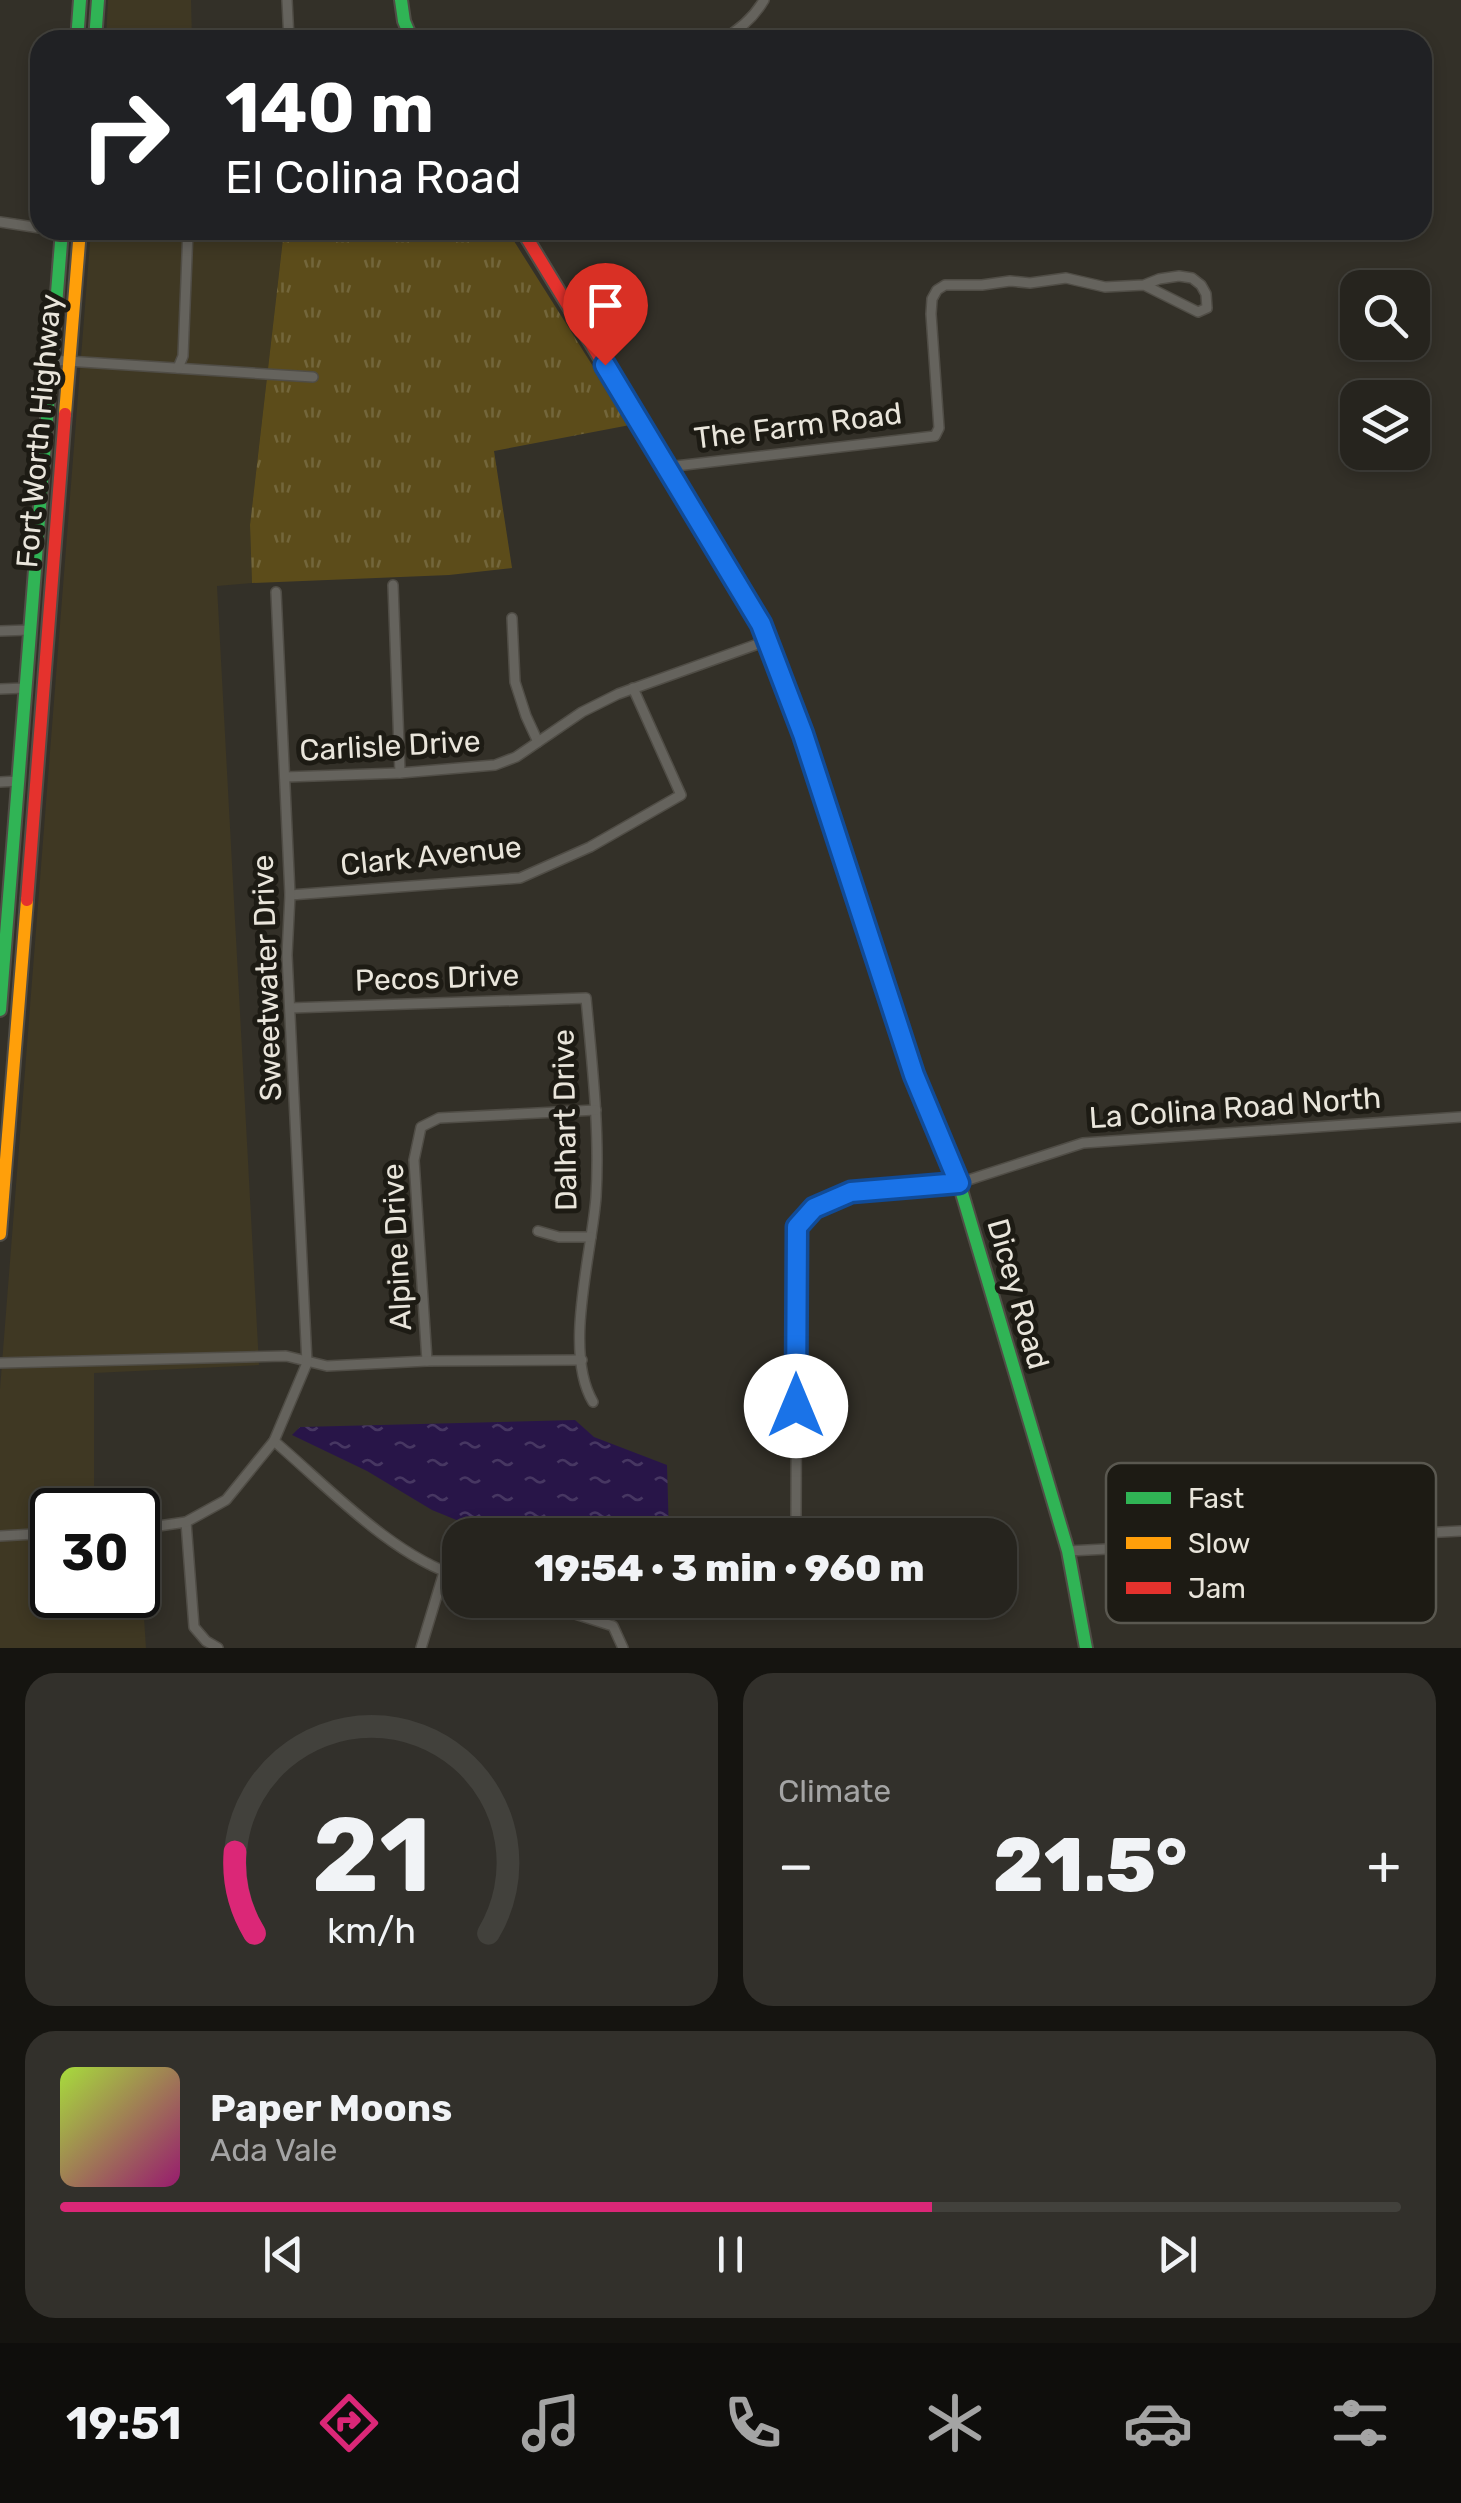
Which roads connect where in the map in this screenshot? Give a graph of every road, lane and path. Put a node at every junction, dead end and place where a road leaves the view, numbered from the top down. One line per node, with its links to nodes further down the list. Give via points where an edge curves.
1 (80, 0): 6 (main road)
2 (98, 0): 7 (main road)
3 (287, 0): 8 (street)
4 (401, 0): 9 (main road)
5 (764, 0): 10 (street)
6 (78, 30)
7 (96, 30)
8 (288, 30)
9 (408, 30)
10 (736, 30)
11 (0, 222): 12 (street)
12 (30, 226)
13 (61, 240): 18 (main road, Fort Worth Highway)
14 (79, 240): 19 (main road, Fort Worth Highway)
15 (188, 240): 20 (street)
16 (528, 240): 22 (main road, Dicey Road)
17 (1144, 285): 17 (street, The Farm Road, via 1192,278 1206,294 1206,308 1187,309); 22 (street, The Farm Road, via 1105,287 1066,278 945,285 932,299 931,314 935,436)
18 (52, 360): 19 (street); 23 (main road, Fort Worth Highway)
19 (70, 360): 20 (street); 24 (main road, Fort Worth Highway)
20 (178, 368): 21 (street)
21 (313, 377)
22 (667, 467): 30 (main road, Dicey Road)
23 (35, 570): 24 (main road); 28 (main road, Fort Worth Highway)
24 (53, 572): 35 (main road, Fort Worth Highway)
25 (393, 586): 37 (street)
26 (276, 592): 38 (street, Sweetwater Drive)
27 (512, 618): 36 (street, via 515,682)
28 (30, 630): 29 (street); 31 (main road, Fort Worth Highway)
29 (0, 631)
30 (768, 640): 32 (street, Carlisle Drive); 48 (main road, Dicey Road, via 914,1075)
31 (26, 688): 33 (street); 34 (main road, Fort Worth Highway)
32 (633, 688): 36 (street, Carlisle Drive); 41 (street, Clark Avenue, via 681,795 520,878)
33 (0, 689)
34 (22, 732): 35 (main road); 39 (main road, Fort Worth Highway)
35 (40, 734): 43 (main road, Fort Worth Highway)
36 (538, 742): 37 (street, Carlisle Drive, via 495,765)
37 (400, 773): 38 (street, Carlisle Drive)
38 (285, 777): 41 (street, Sweetwater Drive)
39 (18, 781): 40 (street); 45 (main road, Fort Worth Highway)
40 (0, 782)
41 (290, 895): 44 (street, Sweetwater Drive)
42 (586, 998): 44 (street, Pecos Drive); 46 (street, Dalhart Drive)
43 (18, 1008): 45 (main road); 49 (main road, Fort Worth Highway)
44 (290, 1008): 56 (street, Sweetwater Drive)
45 (0, 1009)
46 (596, 1110): 52 (street, Dalhart Drive); 54 (street, Alpine Drive, via 440,1118 421,1127 414,1160)
47 (1461, 1117): 48 (street, La Colina Road North, via 1083,1143)
48 (959, 1183): 59 (street, La Colina Road North, via 851,1192 814,1208 797,1227); 67 (main road, Dicey Road)
49 (2, 1184): 51 (main road, Fort Worth Highway)
50 (538, 1231): 52 (street)
51 (0, 1234)
52 (591, 1237): 53 (street, Dalhart Drive, via 580,1309)
53 (582, 1360): 54 (street); 57 (street, Dalhart Drive)
54 (427, 1361): 56 (street)
55 (0, 1362): 56 (street, via 286,1356)
56 (307, 1362): 58 (street, Sweetwater Drive)
57 (593, 1402)
58 (274, 1442): 60 (street, Sweetwater Drive, via 226,1500); 68 (street, via 389,1540)
59 (796, 1518)
60 (186, 1522): 61 (street, Sweetwater Drive); 71 (street, via 194,1627)
61 (160, 1526)
62 (1461, 1531): 63 (street)
63 (1436, 1532)
64 (30, 1534): 65 (street)
65 (0, 1536)
66 (1106, 1550): 67 (street)
67 (1068, 1552): 74 (main road, Dicey Road)
68 (442, 1571)
69 (442, 1579): 72 (street)
70 (588, 1618): 73 (street, via 613,1626)
71 (218, 1648)
72 (421, 1648)
73 (623, 1648)
74 (1086, 1648)

